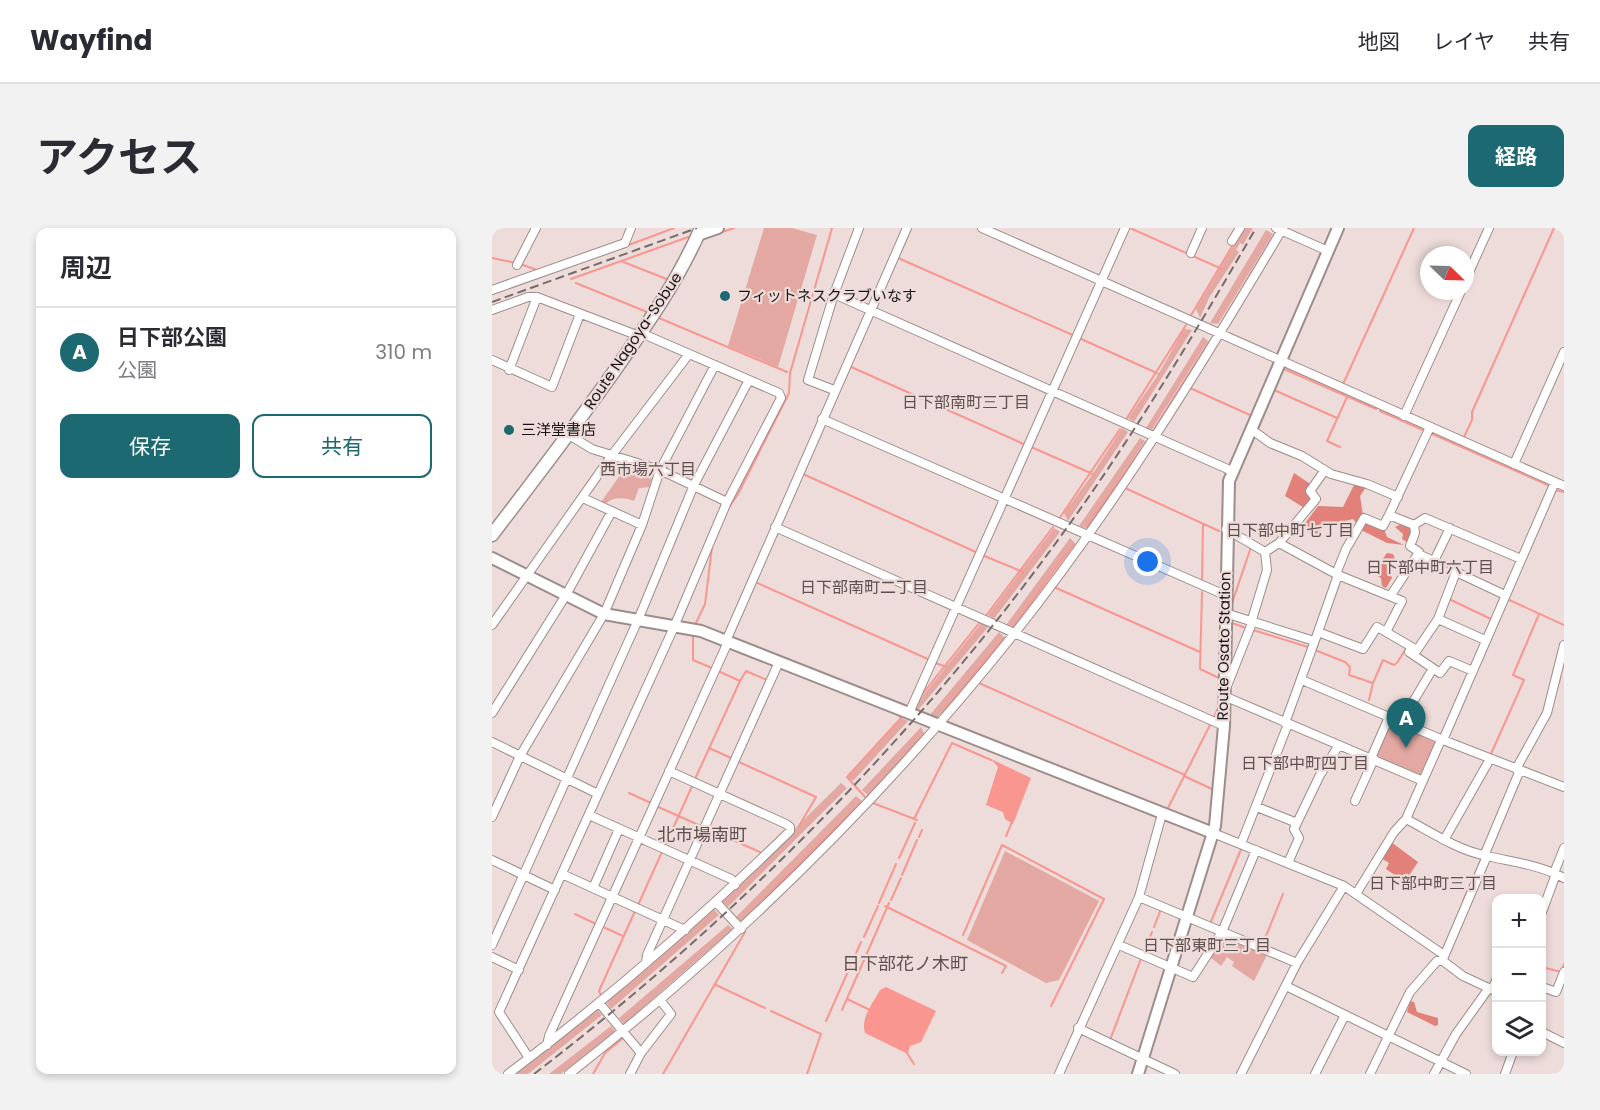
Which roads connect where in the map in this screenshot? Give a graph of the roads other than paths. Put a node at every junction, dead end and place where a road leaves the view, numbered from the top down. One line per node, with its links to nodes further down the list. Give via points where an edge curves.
1 (536, 228): 18 (street)
2 (631, 228): 20 (street, via 625,243)
3 (718, 228): 13 (main road)
4 (860, 228): 21 (street)
5 (907, 228): 24 (street)
6 (982, 228): 19 (street)
7 (1125, 228): 19 (street)
8 (1202, 228): 16 (street)
9 (1240, 228): 14 (street)
10 (1338, 228): 15 (main road, Route Osato Station)
11 (1489, 228): 17 (street)
12 (1280, 229): 15 (street); 27 (street)
13 (700, 232): 28 (main road, Route Nagoya-Sobue, via 679,276)
14 (1232, 241)
15 (1328, 251): 32 (main road, Route Osato Station)
16 (1191, 253)
17 (1474, 261)
18 (518, 265)
19 (1101, 281): 27 (street); 37 (street)
20 (492, 290)
21 (834, 294): 24 (street); 36 (street, via 808,380)
22 (537, 297): 25 (street); 26 (street); 34 (street)
23 (1457, 300): 38 (street)
24 (870, 309): 36 (street); 37 (street)
25 (492, 310)
26 (580, 314): 28 (street); 34 (street, via 552,387)
27 (1219, 334): 32 (street); 43 (street)
28 (640, 335): 30 (street); 42 (main road, Route Nagoya-Sobue)
29 (1564, 352): 45 (street)
30 (689, 354): 33 (street); 44 (street)
31 (492, 360): 34 (street)
32 (1281, 362): 38 (street); 41 (main road, Route Osato Station)
33 (715, 365): 35 (street); 46 (street)
34 (509, 370)
35 (749, 380): 50 (street); 55 (street, via 779,393 781,398)
36 (834, 390): 39 (street)
37 (1052, 392): 43 (street); 54 (street)
38 (1404, 416): 40 (street)
39 (822, 419): 54 (street); 60 (street)
40 (1430, 428): 45 (street); 52 (street)
41 (1251, 429): 47 (street); 48 (main road, Route Osato Station)
42 (569, 435): 44 (street); 63 (main road, Route Nagoya-Sobue)
43 (1154, 437): 48 (street); 64 (street)
44 (612, 455): 46 (street); 53 (street)
45 (1514, 464): 49 (street)
46 (660, 470): 50 (street); 58 (street)
47 (1324, 470): 52 (street); 65 (street, via 1310,491 1316,499)
48 (1232, 471): 62 (main road, Route Osato Station)
49 (1555, 482): 51 (street); 69 (street)
50 (694, 485): 55 (street); 80 (street)
51 (1564, 486)
52 (1398, 497): 57 (street)
53 (583, 498): 56 (street); 71 (street)
54 (1004, 500): 64 (street); 76 (street)
55 (727, 502): 83 (street)
56 (612, 511): 58 (street); 72 (street)
57 (1389, 515): 59 (street); 70 (street, via 1383,526 1364,518)
58 (642, 525): 78 (street)
59 (1414, 525): 61 (street, via 1425,518); 67 (street, via 1410,546)
60 (775, 527): 76 (street); 88 (street)
61 (1450, 528): 67 (street, via 1436,560); 69 (street)
62 (1226, 529): 66 (street); 73 (main road, Route Osato Station)
63 (492, 535)
64 (1087, 537): 73 (street); 86 (street)
65 (1279, 543): 66 (street); 70 (street)
66 (1265, 552): 81 (street, via 1267,570)
67 (1418, 554): 74 (street)
68 (492, 558): 71 (main road)
69 (1521, 559): 75 (street)
70 (1337, 574): 74 (street); 84 (street)
71 (528, 576): 72 (main road); 82 (street)
72 (566, 595): 78 (main road); 97 (street)
73 (1225, 595): 77 (main road, Route Osato Station)
74 (1391, 595): 85 (street, via 1402,601)
75 (1505, 595): 79 (street, via 1456,572); 87 (street)
76 (957, 608): 86 (street); 98 (street)
77 (1225, 613): 81 (street); 96 (main road, Route Osato Station)
78 (604, 614): 80 (main road); 107 (street)
79 (1438, 619): 87 (street); 91 (street, via 1417,650)
80 (638, 620): 83 (main road); 112 (street)
81 (1251, 623): 89 (street); 96 (street)
82 (492, 625)
83 (674, 627): 88 (main road, via 701,631); 115 (street)
84 (1318, 632): 85 (street, via 1363,649 1377,627); 89 (street)
85 (1386, 632): 91 (street)
86 (1014, 633): 102 (street); 103 (street)
87 (1485, 639): 94 (street)
88 (727, 641): 92 (main road); 111 (street)
89 (1314, 641): 95 (street)
90 (1564, 645): 110 (street, via 1547,713)
91 (1412, 647): 93 (street, via 1409,652)
92 (779, 662): 98 (main road); 116 (street)
93 (1432, 669): 94 (street, via 1440,673 1449,661); 101 (street)
94 (1473, 671): 104 (street)
95 (1302, 681): 99 (street); 100 (street)
96 (1224, 695): 100 (street); 103 (main road, Route Osato Station)
97 (492, 713)
98 (909, 713): 102 (main road)
99 (1389, 717): 101 (street); 108 (street)
100 (1287, 723): 106 (street); 118 (street)
101 (1401, 723): 104 (street)
102 (938, 725): 119 (main road); 150 (street, via 867,803)
103 (1224, 726): 125 (main road, Route Osato Station)
104 (1442, 740): 109 (street); 113 (street)
105 (492, 742): 107 (street)
106 (1339, 745): 108 (street); 123 (street)
107 (520, 756): 112 (street); 121 (street)
108 (1372, 759): 113 (street); 117 (street)
109 (1490, 759): 110 (street); 127 (street)
110 (1518, 770): 114 (street); 131 (street)
111 (669, 771): 116 (street); 126 (street)
112 (567, 778): 115 (street); 137 (street)
113 (1423, 781): 122 (street)
114 (1564, 787)
115 (598, 794): 120 (street)
116 (720, 794): 133 (street); 139 (street, via 790,827)
117 (1355, 801)
118 (1257, 807): 123 (street); 128 (street)
119 (1162, 814): 125 (main road); 145 (street)
120 (589, 815): 124 (street); 136 (street)
121 (492, 817)
122 (1406, 819): 127 (street); 143 (street)
123 (1297, 823): 134 (street, via 1294,830 1299,838)
124 (619, 829): 126 (street); 141 (street)
125 (1213, 833): 128 (street); 148 (main road, Route Osato Station)
126 (639, 838): 133 (street); 144 (street)
127 (1444, 840): 131 (street)
128 (1240, 844): 130 (street)
129 (1564, 848): 135 (street)
130 (1256, 850): 134 (street); 152 (street)
131 (1485, 856): 135 (street); 156 (street)
132 (492, 860): 137 (street)
133 (690, 860): 139 (street, via 731,879); 149 (street)
134 (1288, 863): 140 (street)
135 (1555, 873): 138 (street); 146 (street)
136 (562, 874): 141 (street); 142 (street)
137 (524, 875): 142 (street); 153 (street)
138 (1564, 878)
139 (735, 885): 147 (street)
140 (1344, 886): 143 (street); 158 (street)
141 (593, 888): 144 (street)
142 (555, 890): 160 (street)
143 (1356, 894): 156 (street)
144 (612, 897): 149 (street); 175 (street)
145 (1139, 897): 148 (street); 154 (street)
146 (1546, 900)
147 (716, 902): 150 (street); 151 (street)
148 (1187, 917): 152 (street); 159 (main road, Route Osato Station)
149 (663, 920): 151 (street); 157 (street)
150 (741, 929): 167 (street)
151 (685, 930): 157 (street)
152 (1222, 932): 158 (street); 159 (street, via 1193,977)
153 (492, 945)
154 (1119, 945): 159 (street); 170 (street)
155 (492, 957): 160 (street)
156 (1443, 958): 164 (street, via 1463,976); 173 (street, via 1410,992)
157 (646, 963): 168 (street)
158 (1297, 963): 162 (street)
159 (1172, 966): 179 (main road, Route Osato Station)
160 (519, 970): 178 (street, via 499,1012)
161 (1564, 972): 166 (street)
162 (1286, 986): 169 (street); 187 (street)
163 (1546, 988): 166 (street)
164 (1492, 990)
165 (1492, 991): 180 (street)
166 (1560, 994)
167 (660, 1000): 171 (street); 176 (street, via 670,1014)
168 (600, 1004): 171 (street); 175 (street)
169 (1345, 1015): 173 (street); 188 (street)
170 (1078, 1028): 179 (street); 184 (street)
171 (624, 1031): 176 (street); 182 (street)
172 (1546, 1034): 174 (street)
173 (1389, 1036): 180 (street); 189 (street)
174 (1564, 1043)
175 (547, 1045): 178 (street)
176 (641, 1053): 183 (street)
177 (1512, 1056): 192 (street)
178 (529, 1058): 181 (street)
179 (1143, 1059): 185 (main road, Route Osato Station); 186 (street)
180 (1440, 1061): 190 (street); 191 (street)
181 (508, 1074)
182 (569, 1074)
183 (630, 1074)
184 (1059, 1074)
185 (1138, 1074)
186 (1175, 1074)
187 (1241, 1074)
188 (1315, 1074)
189 (1370, 1074)
190 (1434, 1074)
191 (1466, 1074)
192 (1505, 1074)

